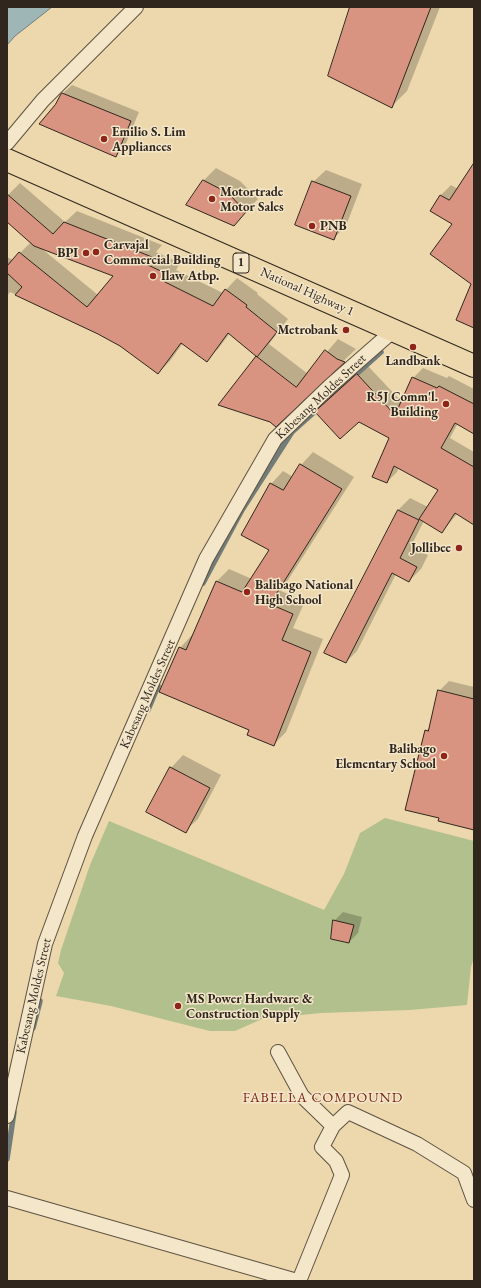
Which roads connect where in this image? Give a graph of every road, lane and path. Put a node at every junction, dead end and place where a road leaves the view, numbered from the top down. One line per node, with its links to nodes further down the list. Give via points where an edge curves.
1 (136, 7): 2 (street, via 43,100)
2 (7, 143)
3 (7, 160): 4 (highway, National Highway 1 / 1)
4 (394, 330): 5 (highway, National Highway 1 / 1); 7 (street, Kabesang Moldes Street, via 275,439 206,559 85,836 45,944)
5 (474, 366)
6 (278, 1052): 8 (street, via 302,1096)
7 (7, 1116)
8 (333, 1126): 10 (street, via 348,1112 417,1144 464,1173); 12 (street, via 322,1147 336,1161 342,1175)
9 (7, 1198): 11 (street)
10 (474, 1200)
11 (259, 1275): 12 (street)
12 (298, 1281)

